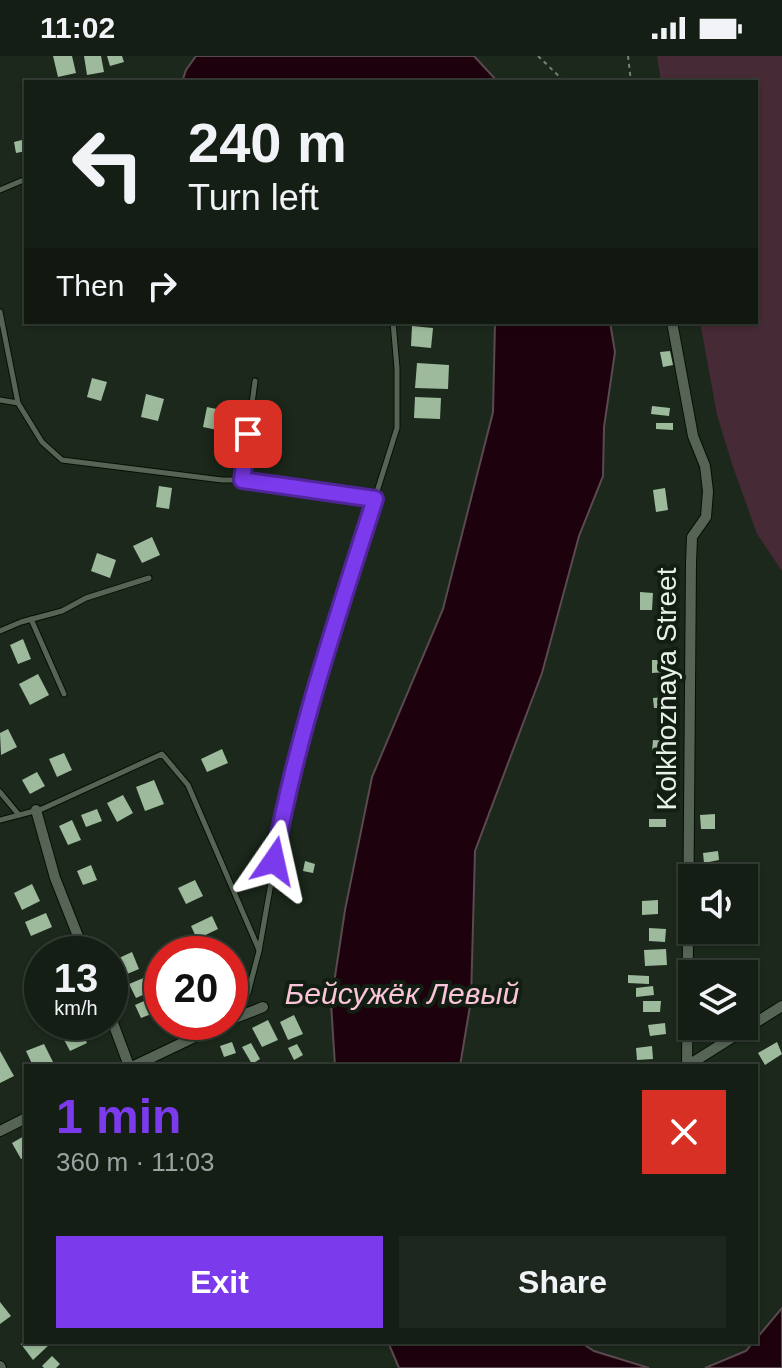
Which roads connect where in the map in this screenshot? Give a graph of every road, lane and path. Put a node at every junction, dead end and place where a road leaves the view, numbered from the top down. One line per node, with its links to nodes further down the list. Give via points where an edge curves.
1 (538, 56): 3 (path)
2 (628, 56): 4 (path)
3 (563, 80)
4 (631, 80)
5 (24, 180): 6 (lane)
6 (0, 190)
7 (0, 312): 12 (lane)
8 (393, 324): 14 (lane, via 397,428)
9 (672, 324): 33 (street, Kolkhoznaya Street, via 708,491 706,517 692,537 691,563)
10 (255, 381): 13 (lane)
11 (0, 400): 12 (lane)
12 (18, 403): 13 (lane, via 42,442 62,460)
13 (242, 480): 14 (lane)
14 (375, 499): 24 (lane, via 314,696 280,832)
15 (149, 578): 16 (lane)
16 (31, 619): 17 (lane); 18 (lane)
17 (0, 631)
18 (64, 694)
19 (0, 792): 21 (lane)
20 (36, 810): 21 (lane); 23 (street); 24 (lane, via 162,754 188,785)
21 (19, 815): 22 (lane)
22 (0, 820)
23 (78, 936)
24 (259, 951): 25 (lane)
25 (248, 993)
26 (782, 1006): 34 (street, Kolkhoznaya Street)
27 (263, 1007): 28 (street)
28 (248, 1012)
29 (120, 1040): 31 (street)
30 (185, 1040): 32 (street)
31 (130, 1064)
32 (135, 1064)
33 (687, 1064)
34 (690, 1064)
35 (24, 1119): 36 (street)
36 (0, 1130)

